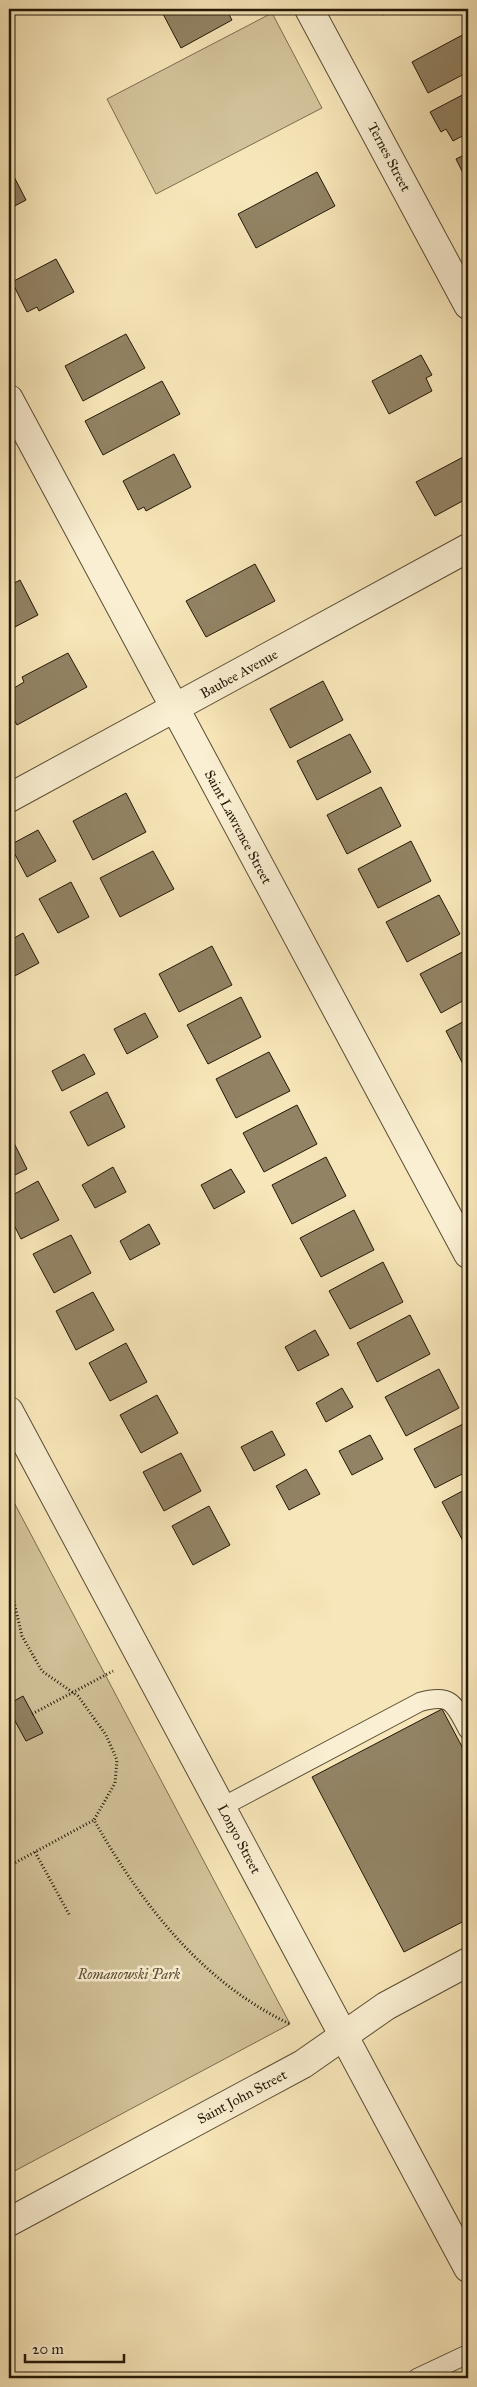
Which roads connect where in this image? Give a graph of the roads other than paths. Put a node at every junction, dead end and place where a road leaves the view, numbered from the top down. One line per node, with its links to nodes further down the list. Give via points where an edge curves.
1 (309, 9): 2 (street, Ternes Street)
2 (468, 305)
3 (9, 399): 5 (street, Saint Lawrence Street)
4 (468, 548): 5 (street, Baubee Avenue)
5 (175, 708): 6 (street, Baubee Avenue); 7 (street, Saint Lawrence Street)
6 (9, 798)
7 (468, 1254)
8 (9, 1411): 10 (street, Lonyo Street)
9 (468, 1730): 10 (lane, via 448,1700 439,1697 420,1702)
10 (222, 1807): 12 (street, Lonyo Street)
11 (468, 1962): 12 (street, Saint John Street, via 386,2006)
12 (344, 2035): 13 (street, Saint John Street, via 303,2064); 14 (street, Lonyo Street)
13 (9, 2222)
14 (468, 2268)
15 (468, 2354): 16 (lane)
16 (417, 2378)

